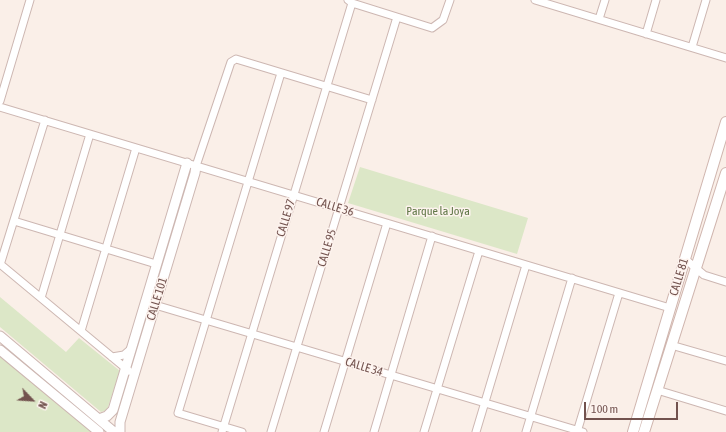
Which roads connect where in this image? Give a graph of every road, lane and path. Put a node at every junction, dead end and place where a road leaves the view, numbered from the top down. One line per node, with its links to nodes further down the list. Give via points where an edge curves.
1 (30, 0): 16 (street)
2 (450, 0): 9 (street, via 443,20 432,28)
3 (535, 0): 8 (street)
4 (605, 0): 10 (street)
5 (656, 0): 11 (street)
6 (706, 0): 12 (street)
7 (350, 2): 9 (street); 15 (street, CALLE 97)
8 (553, 3): 10 (street)
9 (397, 17): 17 (street, CALLE 95)
10 (599, 19): 11 (street)
11 (646, 34): 12 (street)
12 (692, 47): 13 (street)
13 (726, 58)
14 (281, 73): 15 (street); 24 (street, via 236,59 231,62); 26 (street)
15 (326, 86): 17 (street); 27 (street, CALLE 97)
16 (0, 100)
17 (372, 100): 30 (street, CALLE 95)
18 (0, 107): 19 (street, CALLE 36)
19 (45, 120): 21 (street, CALLE 36); 31 (street)
20 (726, 122): 28 (main road, CALLE 81)
21 (90, 134): 22 (street, CALLE 36); 33 (street)
22 (136, 148): 23 (street, CALLE 36); 35 (street)
23 (187, 163): 24 (street, CALLE 36); 39 (street, CALLE 101)
24 (196, 166): 26 (street, CALLE 36); 47 (street, CALLE 101)
25 (726, 173): 29 (main road, CALLE 81)
26 (248, 181): 27 (street, CALLE 36); 49 (street)
27 (293, 195): 30 (street, CALLE 36); 51 (street, CALLE 97)
28 (703, 199): 29 (main road); 37 (main road, CALLE 81)
29 (716, 204): 41 (main road, CALLE 81)
30 (339, 208): 32 (street, CALLE 36); 54 (street, CALLE 95)
31 (14, 221): 33 (street); 38 (street)
32 (387, 223): 34 (street, CALLE 36); 58 (street)
33 (60, 235): 35 (street); 45 (street)
34 (432, 236): 36 (street, CALLE 36); 62 (street)
35 (106, 249): 39 (street); 50 (street)
36 (479, 250): 40 (street, CALLE 36); 63 (street)
37 (685, 259): 41 (street); 48 (main road, CALLE 81)
38 (0, 264): 45 (street)
39 (156, 264): 46 (street, CALLE 101)
40 (526, 265): 42 (street, CALLE 36); 65 (street)
41 (696, 268): 43 (street, via 704,275); 53 (main road, CALLE 81)
42 (572, 278): 44 (street, CALLE 36); 67 (street)
43 (726, 282)
44 (619, 293): 48 (street, CALLE 36); 70 (street)
45 (41, 298): 50 (street)
46 (145, 302): 47 (street, CALLE 34); 55 (street, CALLE 101)
47 (155, 305): 49 (street, CALLE 34); 61 (street, CALLE 101)
48 (670, 308): 81 (main road, CALLE 81)
49 (206, 320): 51 (street, CALLE 34); 69 (street, via 178,413)
50 (81, 331): 57 (street)
51 (251, 333): 54 (street, CALLE 34); 69 (street, CALLE 97)
52 (0, 336): 68 (street)
53 (671, 345): 59 (street); 64 (main road, CALLE 81)
54 (297, 347): 58 (street, CALLE 34); 75 (street, CALLE 95)
55 (131, 349): 57 (street, via 124,355); 60 (street, CALLE 101)
56 (0, 350): 71 (street)
57 (112, 357): 60 (street)
58 (345, 361): 62 (street, CALLE 34); 76 (street)
59 (726, 361)
60 (125, 368): 61 (street); 68 (street, CALLE 101, via 112,412)
61 (134, 375): 73 (street, CALLE 101, via 120,422)
62 (391, 375): 63 (street, CALLE 34); 77 (street)
63 (437, 389): 65 (street, CALLE 34); 78 (street)
64 (657, 390): 66 (street); 82 (main road, CALLE 81)
65 (485, 403): 67 (street, CALLE 34); 79 (street)
66 (726, 411)
67 (531, 416): 70 (street, CALLE 34); 80 (street)
68 (99, 419): 72 (street)
69 (222, 429): 74 (street)
70 (579, 431)
71 (99, 432)
72 (114, 432)
73 (120, 432)
74 (242, 432)
75 (271, 432)
76 (324, 432)
77 (374, 432)
78 (424, 432)
79 (476, 432)
80 (526, 432)
81 (633, 432)
82 (644, 432)

